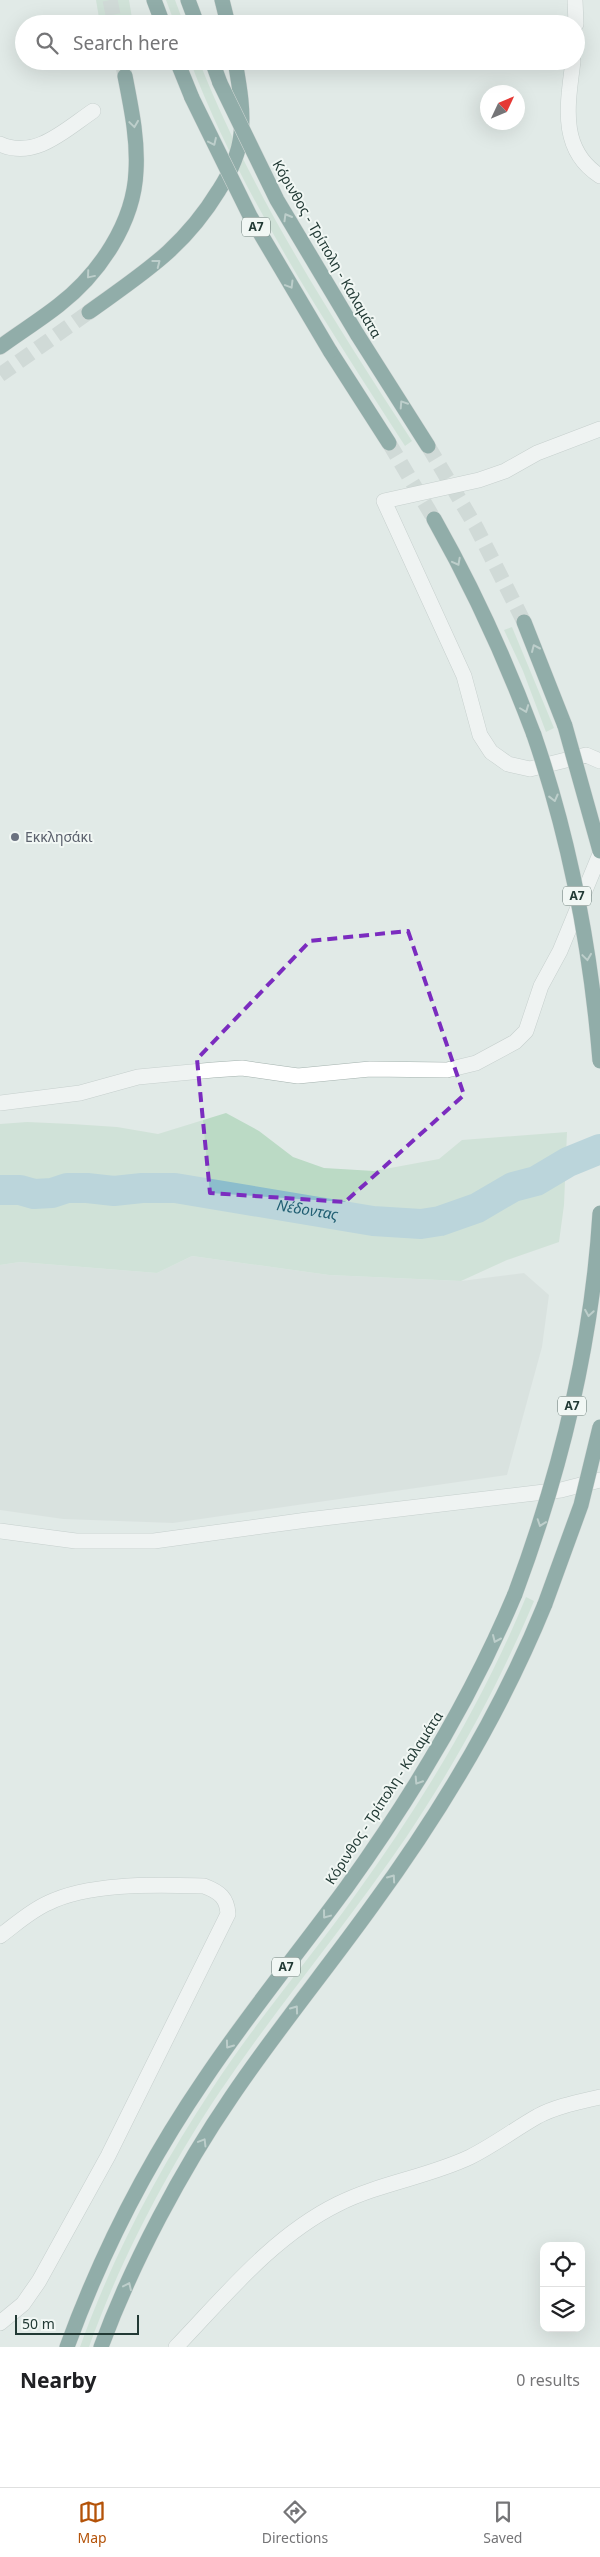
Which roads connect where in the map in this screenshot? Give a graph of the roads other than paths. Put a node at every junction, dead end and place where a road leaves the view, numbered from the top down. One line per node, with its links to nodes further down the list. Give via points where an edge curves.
1 (154, 0): 5 (highway)
2 (188, 0): 6 (highway)
3 (222, 0): 7 (highway)
4 (574, 0): 8 (street)
5 (160, 15)
6 (194, 15)
7 (226, 15)
8 (575, 15)
9 (181, 70): 20 (highway, Α7, one-way to 20, bridge, via 250,216)
10 (215, 70): 21 (highway, Κόρινθος - Τρίπολη - Καλαμάτα / Α7, one-way to 10, bridge, via 277,200)
11 (236, 70): 17 (highway, one-way to 11, via 173,249 203,215 225,181 242,133)
12 (572, 70): 16 (street, via 569,133 580,157)
13 (125, 76): 18 (highway, one-way to 18, via 134,127 136,172 125,218 113,243 89,277 59,305)
14 (93, 111): 15 (street, via 34,148 17,150)
15 (0, 144)
16 (600, 176)
17 (89, 312)
18 (0, 347)
19 (600, 429): 24 (street, via 479,480 384,501 464,676 480,735 491,752 508,764 530,769 586,755)
20 (389, 443)
21 (428, 446)
22 (434, 519): 26 (highway, Α7, one-way to 26, bridge, via 483,610 512,675 548,774 572,872 589,969)
23 (524, 622): 25 (highway, one-way to 23, bridge, via 565,726)
24 (600, 762)
25 (600, 852): 27 (street, via 560,951 541,986 526,1031 515,1042 476,1064 447,1070 370,1068 298,1076 242,1068 213,1070 138,1077 80,1093)
26 (600, 1061)
27 (0, 1103)
28 (600, 1213): 35 (highway, Κόρινθος - Τρίπολη - Καλαμάτα / Α7, one-way to 35, bridge, via 593,1288 576,1385 549,1499 515,1594 475,1682 425,1770 346,1888 203,2080 174,2127 121,2225)
29 (600, 1427): 36 (highway, Α7, one-way to 29, bridge, via 150,2238 203,2141 264,2051 372,1906 454,1785 509,1687 545,1604 580,1505)
30 (600, 1480): 31 (street, via 561,1490 154,1541 76,1541)
31 (0, 1531)
32 (0, 1936): 34 (street, via 48,1902 81,1893 115,1888 204,1886 217,1891 227,1902 228,1914 108,2156 38,2281 23,2304)
33 (600, 2097): 37 (street, via 540,2115 470,2157 378,2188 323,2212 257,2263)
34 (0, 2323)
35 (67, 2347)
36 (102, 2347)
37 (176, 2347)

